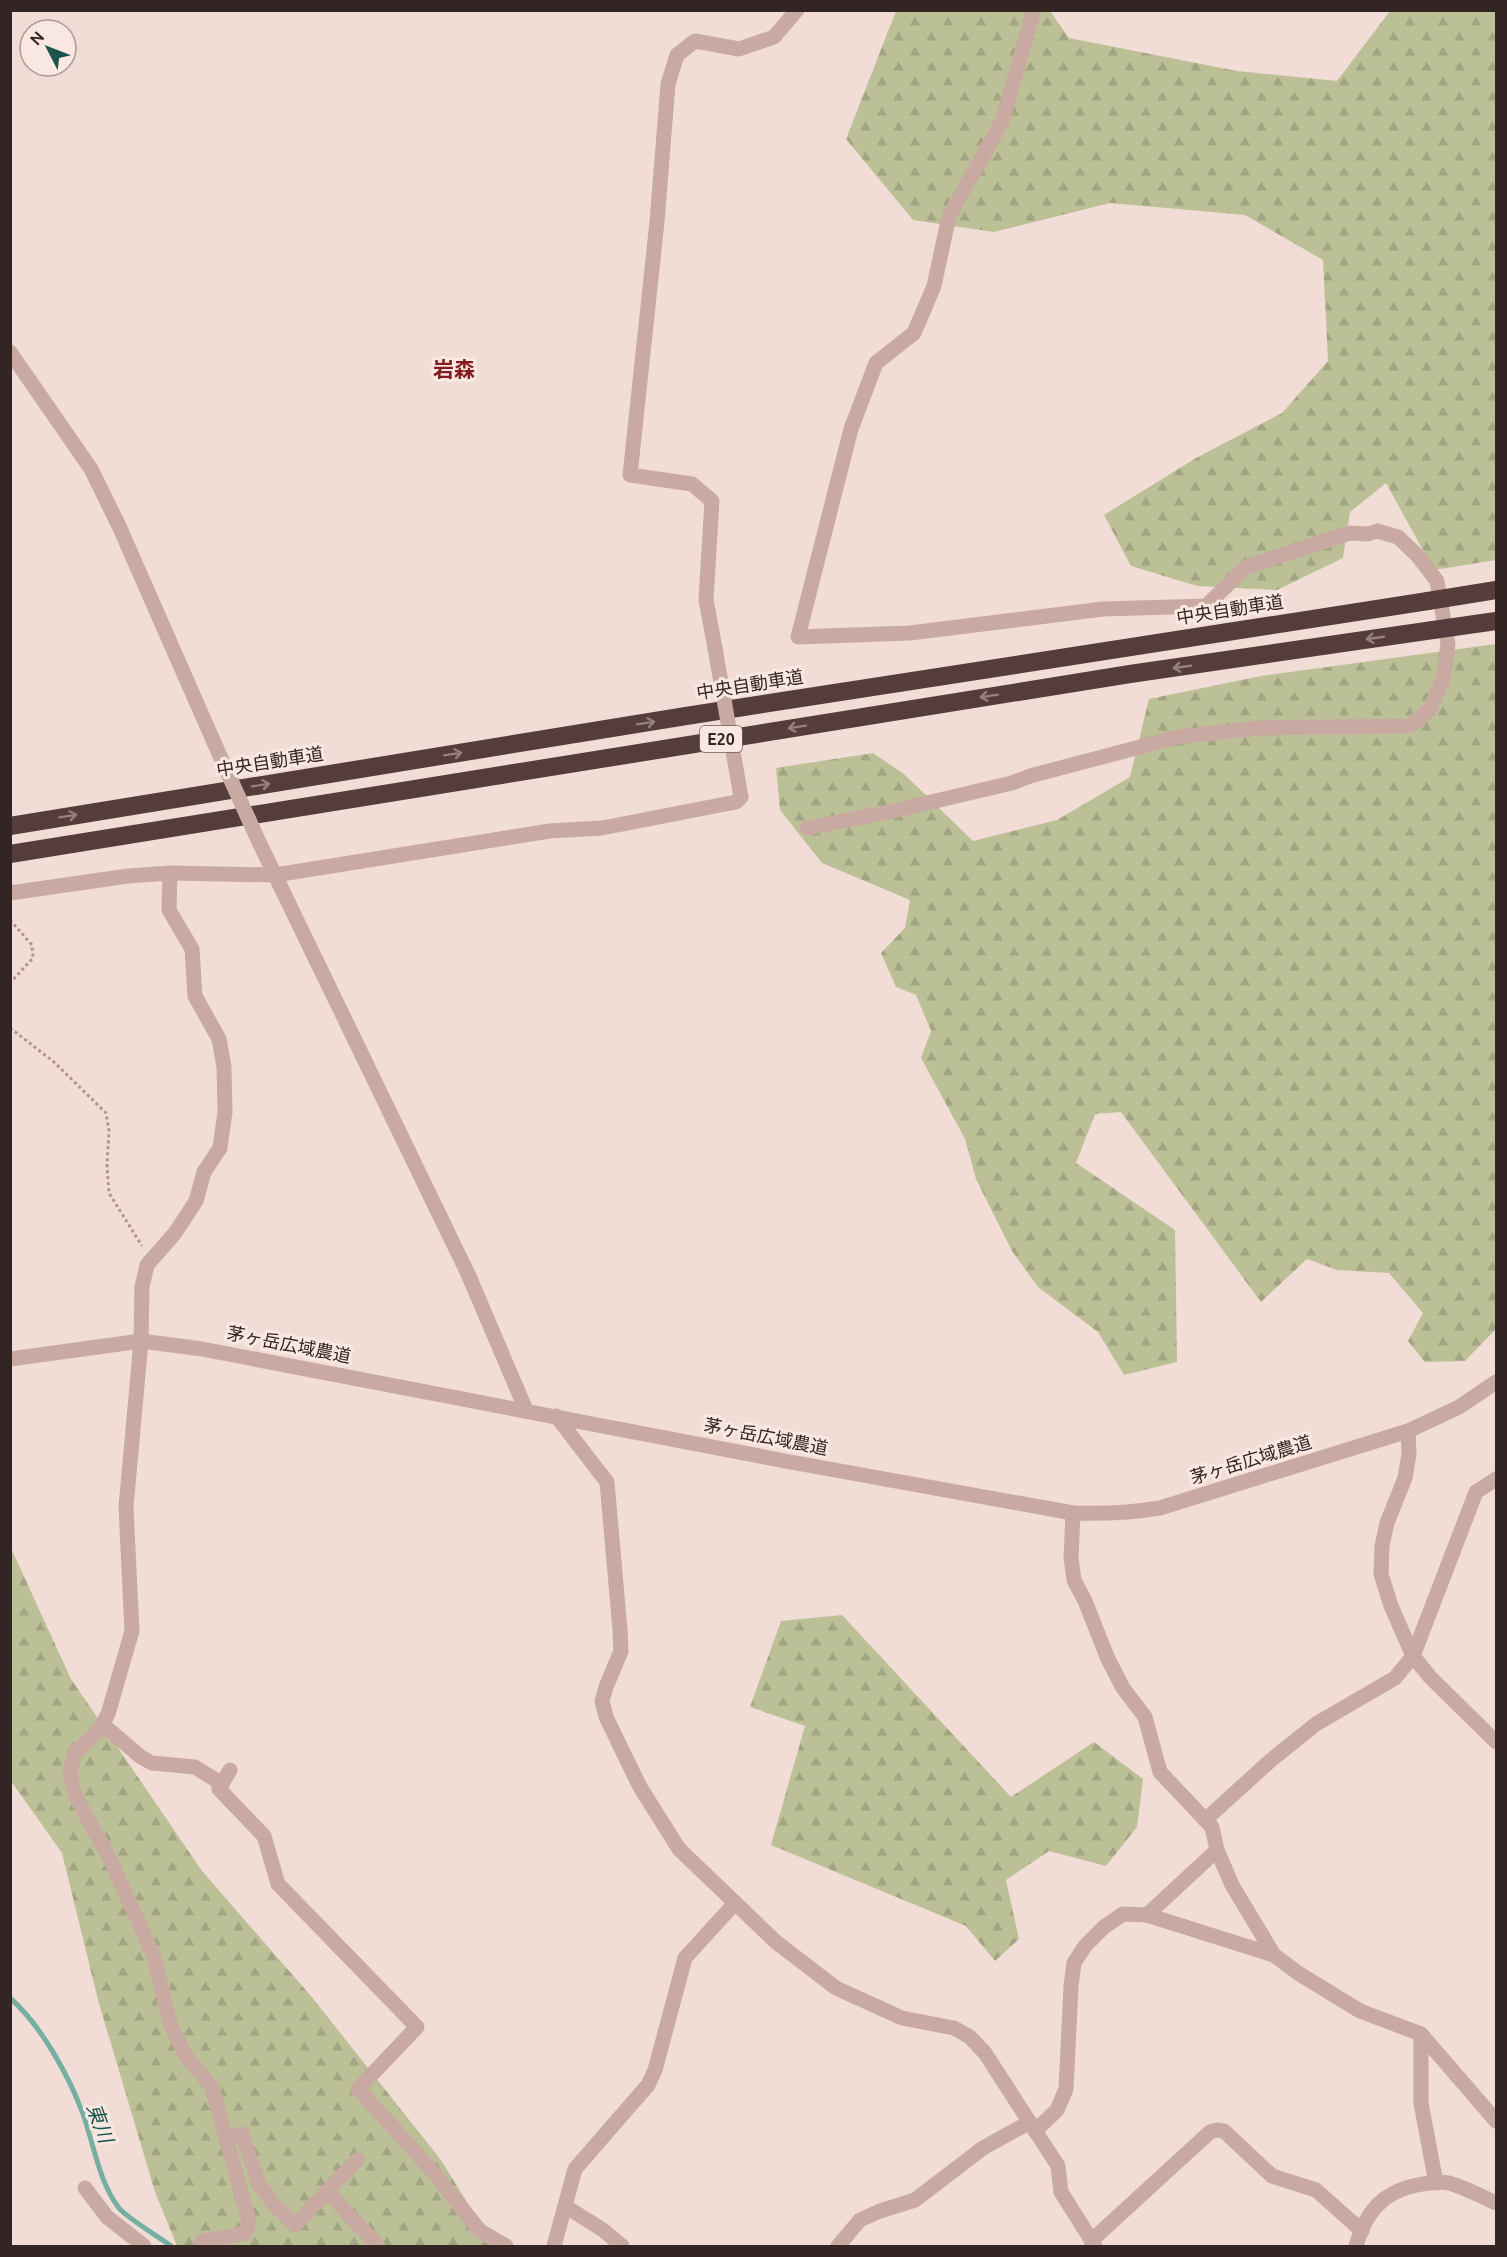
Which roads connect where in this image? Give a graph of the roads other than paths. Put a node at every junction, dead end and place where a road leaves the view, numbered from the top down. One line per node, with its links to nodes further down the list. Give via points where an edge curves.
1 (797, 10): 10 (street, bridge, via 774,37 739,49 695,40 677,55 668,84 630,475 692,484 712,501 706,600 741,797 736,802 602,828 550,831)
2 (1034, 10): 7 (street, via 1002,122 949,216 934,286 918,324 914,333 876,363 851,429 798,637 910,633 1103,609 1206,606 1246,567 1350,533 1377,531 1398,537 1437,581 1448,644 1443,680 1430,709 1410,726 1258,729 1178,737 1012,783)
3 (10, 352): 10 (street, bridge, via 91,469)
4 (1497, 590): 6 (highway, 中央自動車道 / E20, one-way to 4, bridge, via 709,712)
5 (1497, 621): 8 (highway, E20, one-way to 8, bridge, via 1072,683)
6 (10, 826)
7 (807, 828)
8 (10, 854)
9 (170, 873): 10 (street); 11 (street); 12 (street, via 169,910 192,949 195,996 219,1039 225,1112 220,1148 204,1172 196,1201 147,1265 142,1287)
10 (275, 875): 15 (street, via 468,1274)
11 (10, 893)
12 (141, 1341): 13 (street, 茅ヶ岳広域農道); 15 (street, 茅ヶ岳広域農道); 21 (street, via 126,1507 132,1631)
13 (10, 1359)
14 (1497, 1382): 17 (street, 茅ヶ岳広域農道, via 1459,1407)
15 (526, 1410): 16 (street, 茅ヶ岳広域農道)
16 (556, 1416): 19 (street, 茅ヶ岳広域農道); 27 (street, via 607,1482 621,1651 602,1701 606,1717 640,1787 680,1849)
17 (1408, 1431): 19 (street, 茅ヶ岳広域農道, via 1160,1508 1131,1513); 20 (street, via 1405,1478 1387,1523 1381,1574)
18 (1497, 1479): 20 (street, via 1476,1492)
19 (1073, 1513): 25 (street, via 1074,1580 1123,1688 1145,1717 1160,1772)
20 (1413, 1656): 22 (street); 25 (street, via 1395,1678 1316,1724)
21 (102, 1724): 24 (street, via 152,1763 195,1767); 33 (street, via 74,1754 70,1775 75,1795 111,1861 154,1957 170,2024 186,2056 212,2087)
22 (1497, 1742)
23 (230, 1770): 24 (street)
24 (222, 1784): 45 (street, via 219,1788 264,1836 278,1884 417,2027 358,2089 429,2167 480,2231)
25 (1205, 1820): 26 (street, via 1212,1827)
26 (1217, 1850): 28 (street); 29 (street, via 1232,1885)
27 (735, 1903): 32 (street, via 776,1942 836,1988 902,2018 954,2028 970,2037 985,2053); 39 (street, via 686,1958 648,2085 575,2169)
28 (1147, 1916): 29 (street); 32 (street, via 1123,1914 1085,1946 1074,1964 1066,2089 1057,2110)
29 (1274, 1955): 30 (street, via 1360,2012)
30 (1421, 2034): 31 (street); 35 (street, via 1421,2103)
31 (1497, 2121)
32 (1033, 2127): 41 (street, via 1058,2166 1062,2192); 48 (street, via 983,2148 915,2200 860,2220)
33 (227, 2137): 37 (street, via 242,2134 259,2184 295,2225); 43 (street, via 249,2220 246,2232 202,2241)
34 (357, 2160): 37 (street)
35 (1436, 2183): 38 (street, via 1447,2183); 40 (street, via 1403,2188 1384,2198 1368,2215)
36 (85, 2188): 42 (street, via 106,2217)
37 (327, 2191): 44 (street)
38 (1497, 2203)
39 (565, 2206): 46 (street); 47 (street)
40 (1362, 2231): 41 (street, via 1316,2190 1272,2176 1224,2131 1217,2130 1210,2132); 49 (street)
41 (1093, 2244)
42 (144, 2247)
43 (200, 2247)
44 (378, 2247)
45 (506, 2247)
46 (554, 2247)
47 (622, 2247)
48 (838, 2247)
49 (1356, 2247)

